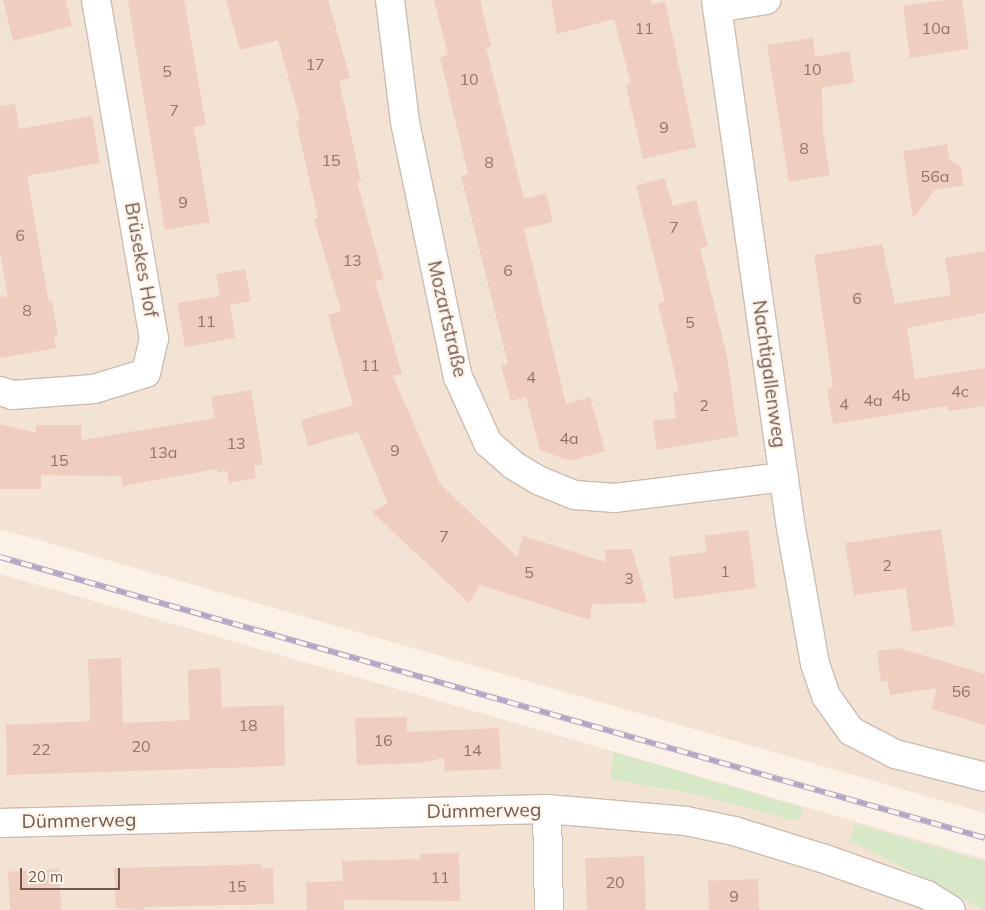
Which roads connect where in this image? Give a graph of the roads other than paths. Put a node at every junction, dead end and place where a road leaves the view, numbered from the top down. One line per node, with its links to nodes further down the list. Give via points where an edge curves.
1 (96, 0): 5 (street, Brüsekes Hof, via 154,339 146,373 94,389 12,395)
2 (390, 0): 6 (street, Mozartstraße, via 406,122 458,377 488,443 513,465 540,481 575,495 615,498)
3 (766, 0): 4 (street, Nachtigallenweg)
4 (716, 4): 6 (street, Nachtigallenweg)
5 (0, 391)
6 (784, 477): 7 (street, Nachtigallenweg, via 815,664 826,696 851,731 895,754)
7 (985, 777)
8 (547, 809): 9 (street, Dümmerweg); 10 (street); 11 (street, Dümmerweg, via 686,821 734,831 926,895)
9 (0, 823)
10 (549, 910)
11 (951, 910)

